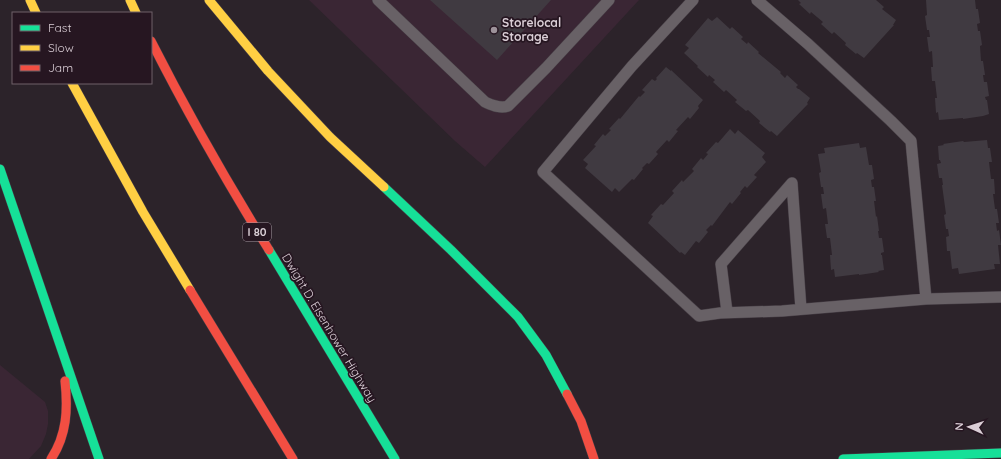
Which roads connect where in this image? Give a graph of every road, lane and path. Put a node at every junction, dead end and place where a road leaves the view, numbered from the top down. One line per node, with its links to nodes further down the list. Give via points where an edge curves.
1 (30, 0): 8 (main road)
2 (130, 0): 9 (main road)
3 (209, 0): 23 (main road, via 268,71 330,137 451,250 518,317 546,355 581,421)
4 (378, 0): 5 (lane, via 486,102 504,107 546,68)
5 (609, 0)
6 (693, 0): 16 (lane, via 632,66 543,172 699,316)
7 (756, 0): 14 (lane, via 808,44 911,141)
8 (36, 12)
9 (136, 12)
10 (152, 43): 22 (main road, Dwight D. Eisenhower Highway / I 80, via 237,198)
11 (73, 84): 21 (main road, via 143,212)
12 (0, 169): 17 (main road)
13 (1001, 297): 14 (lane)
14 (926, 298): 15 (lane)
15 (802, 309): 16 (lane); 16 (lane, via 792,183 721,264)
16 (727, 312)
17 (62, 350): 19 (main road, via 67,397 66,417 63,433); 20 (main road)
18 (1001, 453): 24 (main road)
19 (51, 459)
20 (99, 459)
21 (293, 459)
22 (395, 459)
23 (594, 459)
24 (843, 459)

